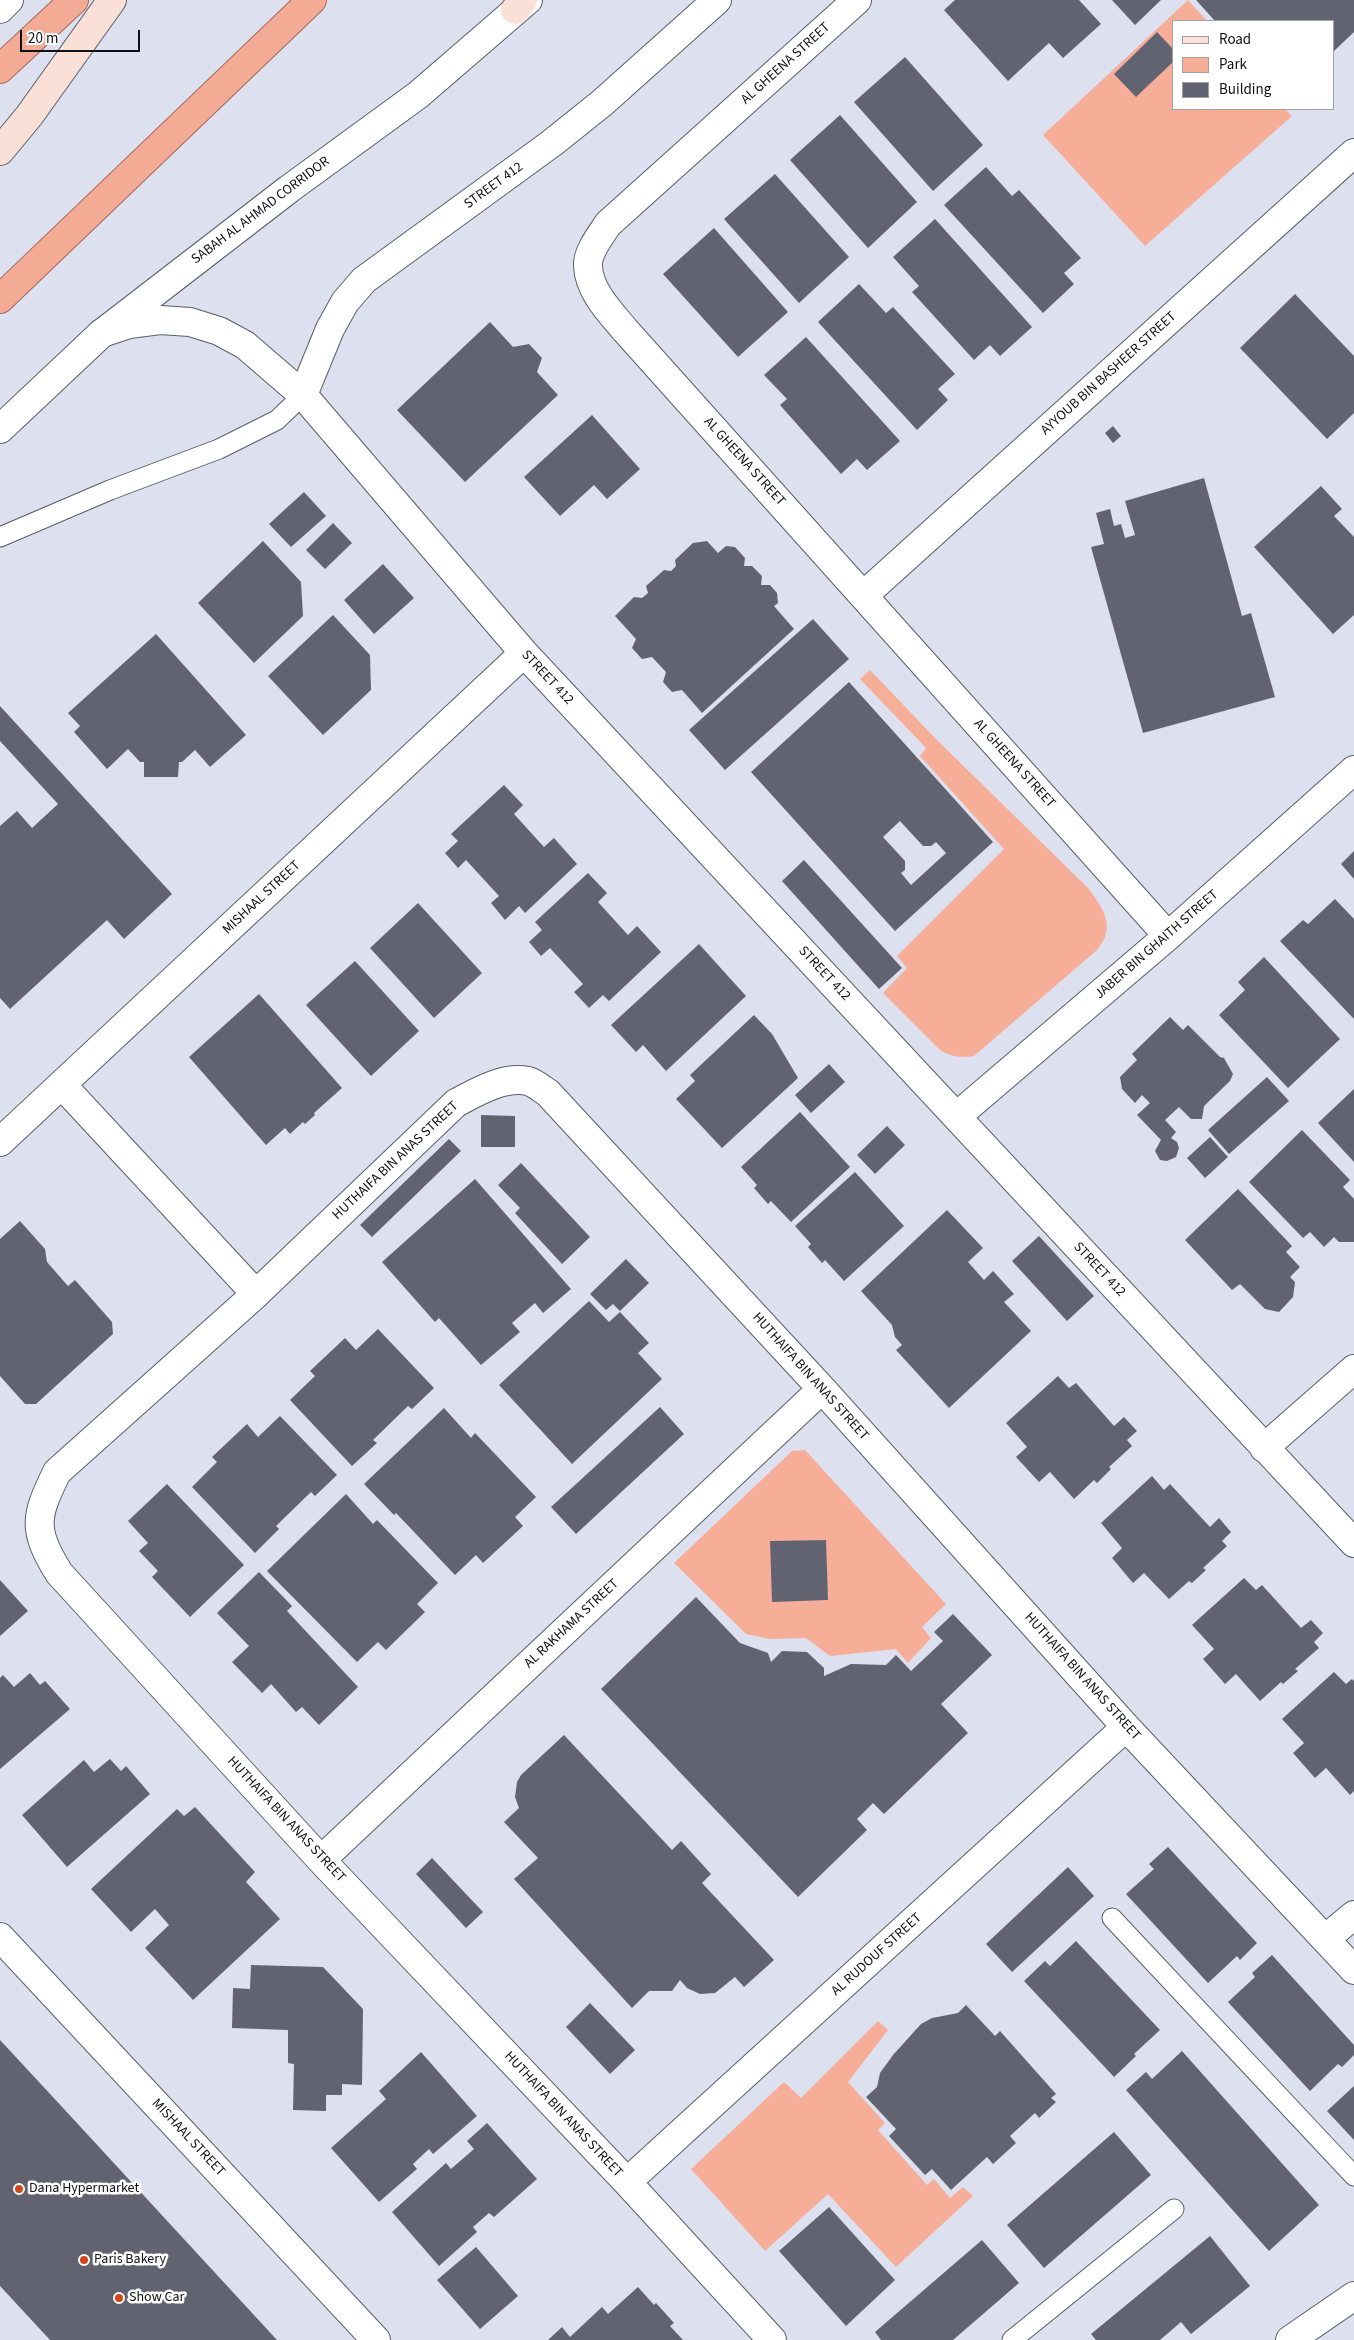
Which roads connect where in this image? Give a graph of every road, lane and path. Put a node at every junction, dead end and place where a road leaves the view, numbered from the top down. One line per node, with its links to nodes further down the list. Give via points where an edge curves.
1 (9, 0): 8 (street)
2 (74, 0): 9 (highway)
3 (112, 0): 10 (main road)
4 (312, 0): 12 (highway)
5 (717, 0): 14 (street, STREET 412, via 602,103 552,143 364,280 345,302 330,329)
6 (858, 0): 17 (street, AL GHEENA STREET, via 608,224 588,264 591,281 600,300 625,330)
7 (522, 3): 13 (street, SABAH AL AHMAD CORRIDOR, via 418,95 289,189)
8 (0, 9)
9 (0, 69)
10 (0, 151)
11 (1354, 153): 17 (street, AYYOUB BIN BASHEER STREET)
12 (0, 299)
13 (101, 334): 14 (street, STREET 412, via 130,324 160,320 190,322 219,331 246,345); 15 (street, SABAH AL AHMAD CORRIDOR)
14 (303, 395): 16 (lane, via 277,420 219,449 110,490); 18 (street, STREET 412)
15 (0, 429)
16 (0, 537)
17 (864, 595): 20 (street, AL GHEENA STREET)
18 (524, 654): 21 (street, MISHAAL STREET); 22 (street, STREET 412)
19 (1354, 770): 20 (street, JABER BIN GHAITH STREET)
20 (1168, 936): 22 (street, JABER BIN GHAITH STREET)
21 (62, 1085): 23 (street, MISHAAL STREET); 24 (street)
22 (957, 1116): 27 (street, STREET 412)
23 (0, 1142)
24 (256, 1294): 26 (street, HUTHAIFA BIN ANAS STREET, via 456,1103 484,1089 513,1080 529,1081 548,1093); 30 (street, HUTHAIFA BIN ANAS STREET, via 57,1472 43,1502 41,1532 43,1547 59,1572)
25 (1354, 1369): 27 (street)
26 (822, 1389): 29 (street, HUTHAIFA BIN ANAS STREET); 30 (street, AL RAKHAMA STREET)
27 (1264, 1448): 28 (street, STREET 412)
28 (1354, 1543)
29 (1126, 1727): 34 (street, HUTHAIFA BIN ANAS STREET); 37 (street, AL RUDOUF STREET)
30 (321, 1860): 37 (street, HUTHAIFA BIN ANAS STREET)
31 (1354, 1915): 34 (street)
32 (1112, 1918): 36 (lane)
33 (0, 1936): 40 (street, MISHAAL STREET)
34 (1325, 1939): 35 (street, HUTHAIFA BIN ANAS STREET)
35 (1354, 1970)
36 (1354, 2176)
37 (627, 2182): 41 (street, HUTHAIFA BIN ANAS STREET)
38 (1174, 2209): 42 (lane)
39 (1354, 2296): 43 (street)
40 (376, 2340)
41 (772, 2340)
42 (1012, 2340)
43 (1290, 2340)

